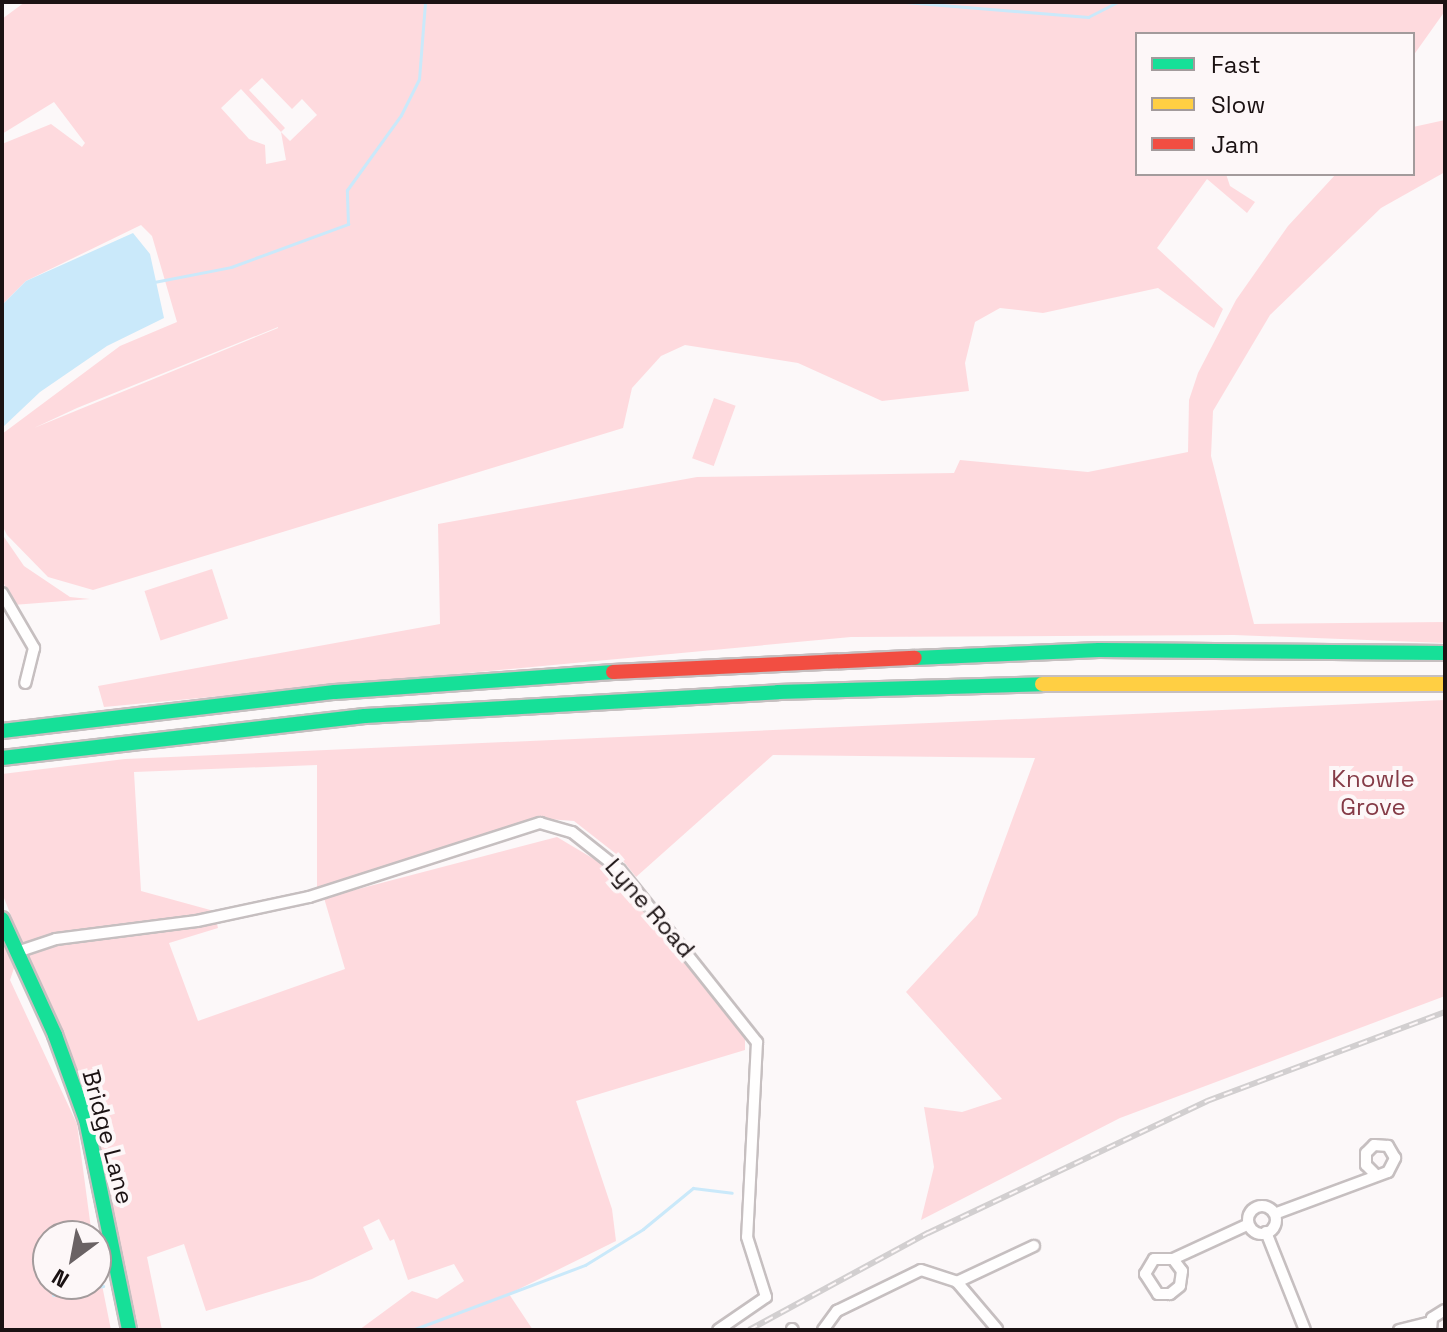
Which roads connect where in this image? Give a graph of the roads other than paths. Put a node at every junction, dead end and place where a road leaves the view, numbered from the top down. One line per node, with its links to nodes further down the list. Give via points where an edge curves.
1 (2, 593): 3 (street, via 34,648)
2 (1445, 653): 5 (main road, via 1099,650 644,670 335,692)
3 (25, 683)
4 (1445, 684): 6 (main road, via 1076,683 778,692 365,716)
5 (2, 731)
6 (2, 758)
7 (2, 919): 8 (main road, Bridge Lane)
8 (17, 952): 19 (main road, Bridge Lane, via 86,1120); 20 (street, Lyne Road, via 56,939 197,921 294,901 540,823 572,832 620,870 757,1042 747,1237 766,1297)
9 (1374, 1173): 10 (street)
10 (1277, 1213): 11 (street, via 1257,1208); 12 (street)
11 (1247, 1225): 12 (street); 14 (street)
12 (1266, 1232): 22 (street)
13 (1034, 1246): 15 (street)
14 (1173, 1259)
15 (957, 1282): 18 (street); 21 (street, via 921,1270 837,1311)
16 (1445, 1310): 17 (street)
17 (1431, 1326): 23 (street)
18 (997, 1329)
19 (129, 1330)
20 (718, 1330)
21 (823, 1330)
22 (1305, 1330)
23 (1399, 1330)

